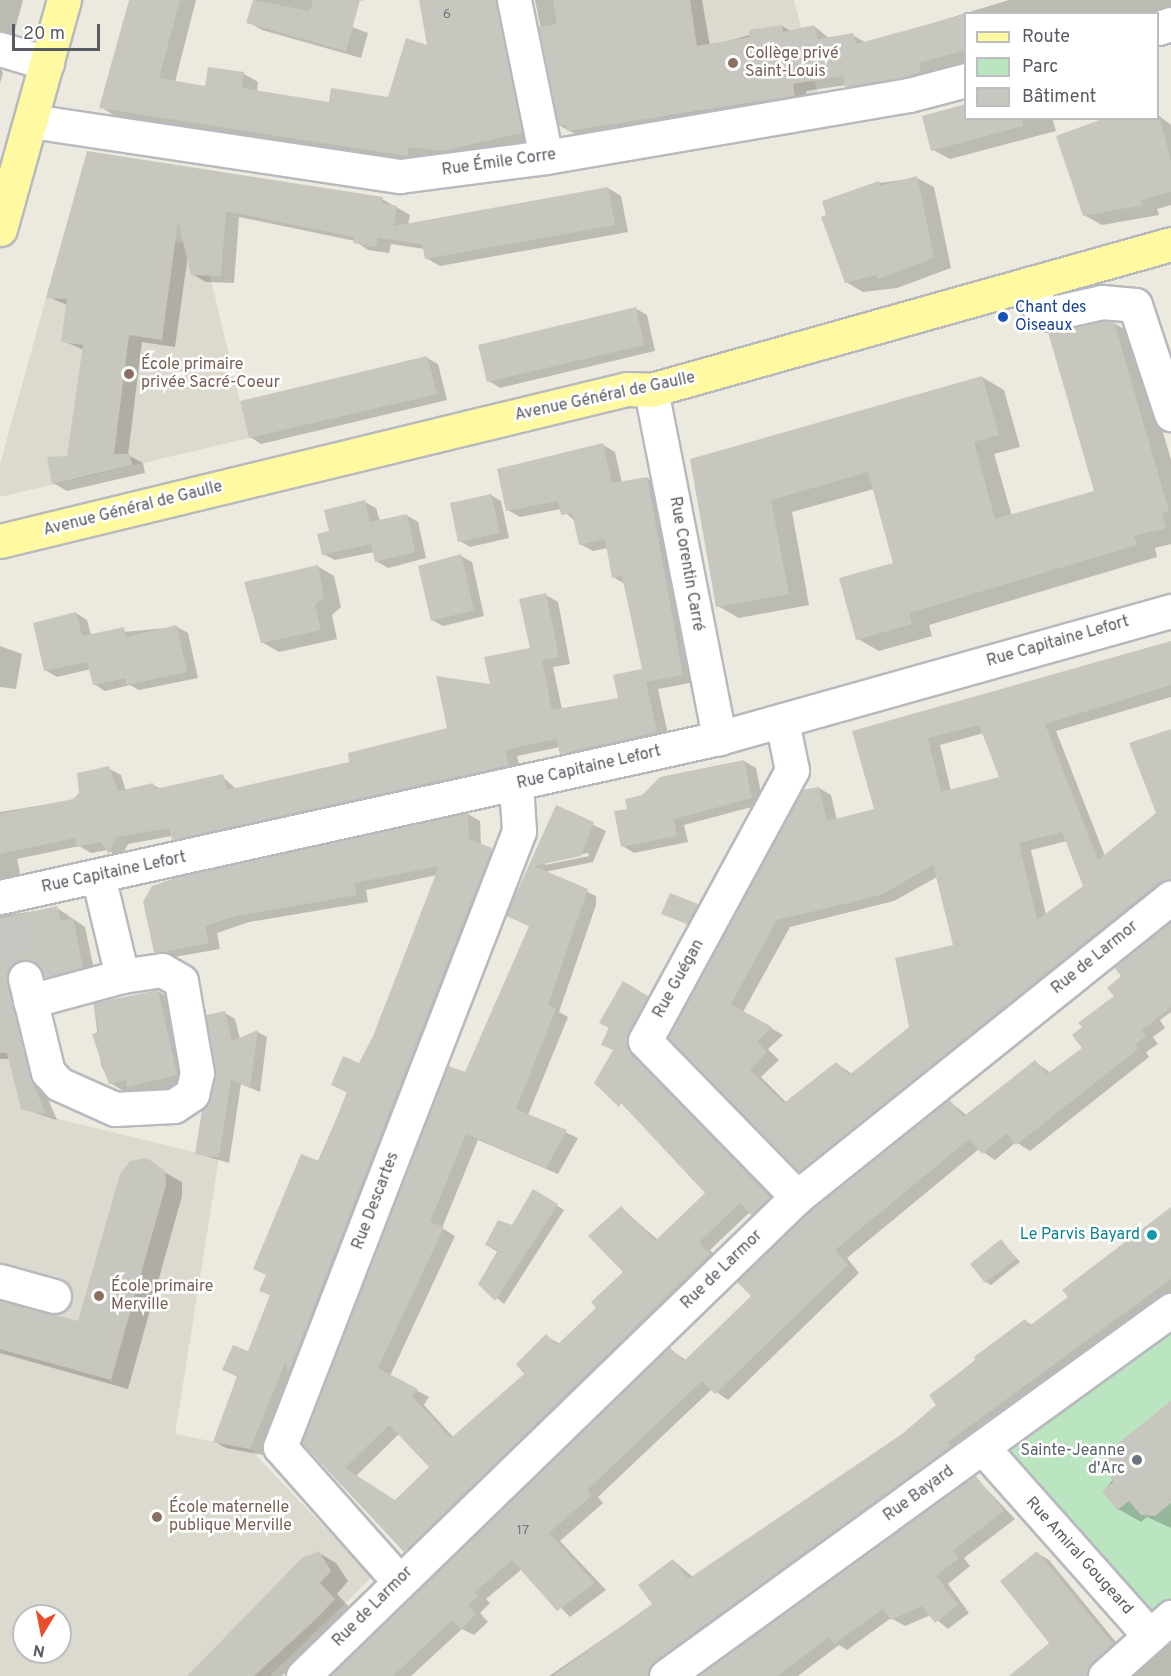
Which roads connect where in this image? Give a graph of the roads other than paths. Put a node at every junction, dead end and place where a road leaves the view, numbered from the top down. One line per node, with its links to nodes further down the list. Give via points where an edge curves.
1 (64, 0): 4 (main road)
2 (514, 0): 7 (street)
3 (0, 49): 4 (street)
4 (47, 63): 6 (main road)
5 (964, 81): 7 (street, Rue Émile Corre, via 909,95)
6 (31, 121): 7 (street, Rue Émile Corre, via 399,176); 8 (main road)
7 (546, 157)
8 (0, 229)
9 (1171, 244): 10 (main road, Avenue Général de Gaulle)
10 (1031, 283): 11 (main road, Avenue Général de Gaulle); 12 (street, via 1040,309 1049,314 1102,302 1135,305)
11 (651, 390): 13 (main road, Avenue Général de Gaulle, via 627,389); 16 (street, Rue Corentin Carré)
12 (1171, 414)
13 (0, 542)
14 (1171, 611): 15 (street, Rue Capitaine Lefort)
15 (782, 721): 16 (street, Rue Capitaine Lefort); 22 (street, Rue Guégan, via 792,771 645,1041)
16 (719, 738): 17 (street, Rue Capitaine Lefort)
17 (516, 785): 18 (street, Rue Capitaine Lefort); 27 (street, Rue Descartes, via 519,831 280,1447)
18 (98, 876): 20 (street, Rue Capitaine Lefort); 21 (street)
19 (1171, 897): 22 (street, Rue de Larmor)
20 (6, 905)
21 (122, 976): 21 (street, via 162,970 181,981 197,1073 192,1094 174,1106 115,1109 59,1084 48,1072 27,989)
22 (797, 1197): 27 (street, Rue de Larmor)
23 (0, 1281): 24 (street)
24 (54, 1296)
25 (1171, 1310): 26 (street, Rue Bayard)
26 (983, 1448): 28 (street, Rue Amiral Gougeard); 30 (street, Rue Bayard)
27 (399, 1581): 29 (street, Rue de Larmor)
28 (1161, 1627): 31 (street)
29 (303, 1676)
30 (666, 1676)
31 (1105, 1676)

